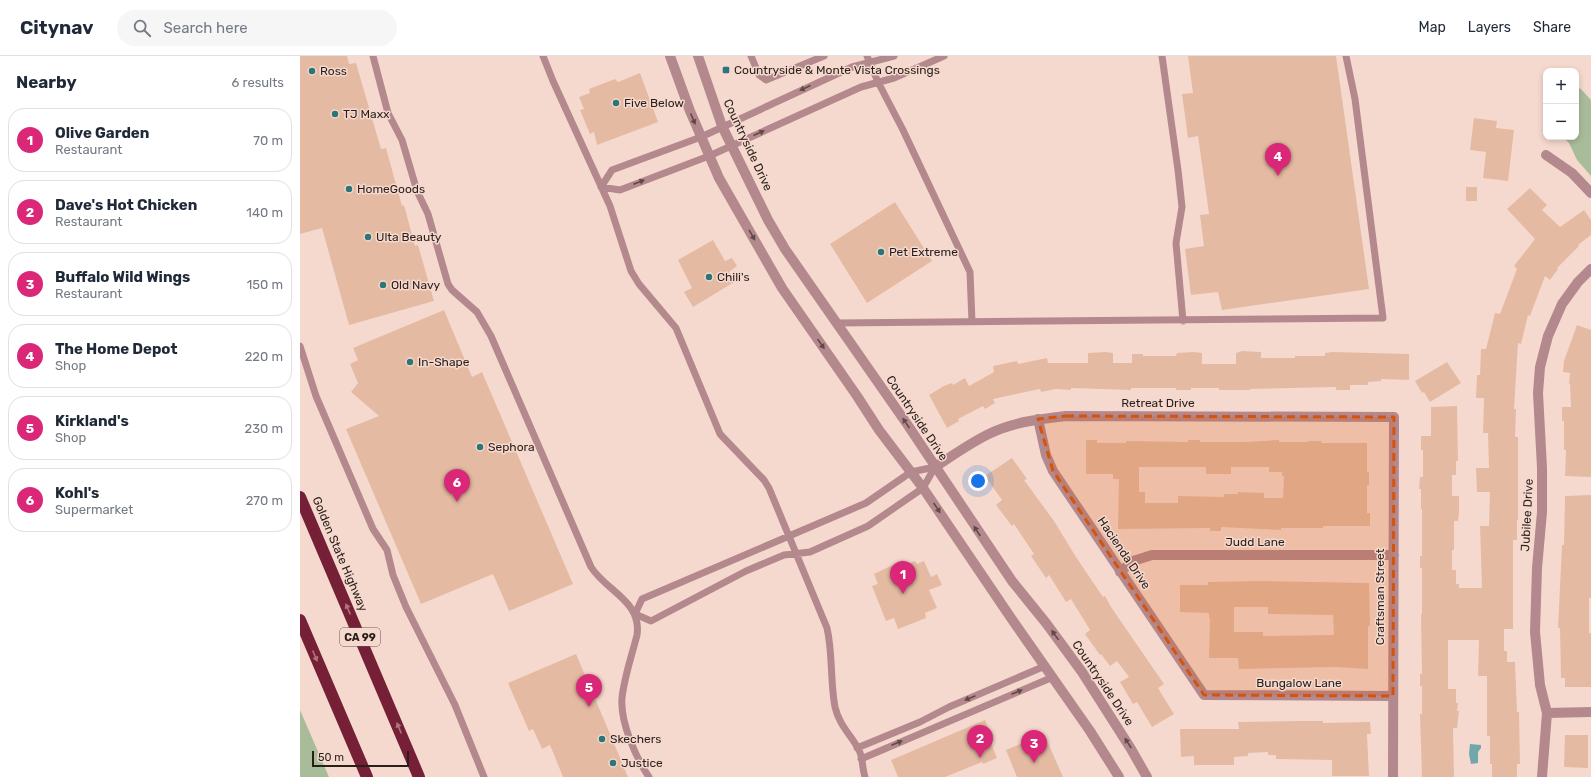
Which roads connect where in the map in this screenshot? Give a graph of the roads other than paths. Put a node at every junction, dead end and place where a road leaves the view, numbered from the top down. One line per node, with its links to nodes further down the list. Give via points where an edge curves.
1 (373, 56): 35 (lane, via 386,108 402,140 449,285 485,323 591,567)
2 (543, 56): 18 (lane)
3 (670, 56): 14 (street, one-way to 14)
4 (698, 56): 13 (street, Countryside Drive)
5 (751, 56): 6 (lane, via 759,75 766,80)
6 (824, 56)
7 (894, 56): 11 (lane)
8 (944, 56): 12 (lane, via 894,78)
9 (1162, 56): 21 (lane, via 1182,207 1176,243)
10 (1346, 56): 21 (lane, via 1383,318)
11 (868, 59): 12 (lane); 13 (lane, one-way to 13)
12 (878, 82): 15 (lane, one-way to 12, via 861,87); 22 (lane, via 970,272)
13 (722, 126): 14 (lane); 15 (street, Countryside Drive)
14 (701, 137): 17 (street); 18 (lane, via 612,170)
15 (731, 145): 17 (lane); 23 (street, Countryside Drive, via 785,249)
16 (1546, 155): 19 (street, via 1572,173)
17 (709, 156): 18 (lane, one-way to 17, via 620,190); 28 (street, one-way to 28, via 782,288 879,430)
18 (601, 187): 31 (lane, via 610,206 631,271 676,328 720,434 766,483)
19 (1591, 193)
20 (1591, 269): 42 (street, Jubilee Drive, via 1562,304 1548,336 1540,367 1538,393 1542,512 1535,632 1540,685)
21 (1183, 321): 22 (lane)
22 (972, 322): 23 (lane)
23 (837, 324): 27 (street, Countryside Drive, one-way to 23)
24 (300, 346): 47 (lane, via 316,396 373,529 387,550 393,575 404,601 455,705)
25 (1394, 416): 26 (street, Retreat Drive, via 1066,416); 33 (street, Craftsman Street)
26 (1038, 419): 27 (street, Retreat Drive, via 990,433); 34 (street, Hacienda Drive, via 1046,455 1053,471)
27 (935, 467): 28 (lane); 29 (lane); 51 (street, Countryside Drive, one-way to 27, via 1082,672 1012,581)
28 (911, 472): 29 (street); 31 (lane, via 866,503)
29 (923, 488): 32 (lane, via 862,530 810,552); 37 (street, one-way to 37)
30 (300, 497): 46 (highway, Golden State Highway / CA 99, one-way to 30)
31 (789, 536): 32 (lane); 35 (lane, via 642,599)
32 (797, 553): 35 (lane, via 784,555 746,571 651,621); 43 (lane, via 828,633 836,711 841,724)
33 (1394, 555): 34 (street, Judd Lane, via 1152,555 1133,561); 40 (street, Craftsman Street)
34 (1120, 572): 39 (street, Hacienda Drive)
35 (635, 614): 48 (lane, via 637,631 622,697 622,708 629,735)
36 (300, 620): 45 (highway, one-way to 45)
37 (1045, 666): 38 (street); 43 (lane, one-way to 43)
38 (1052, 677): 44 (lane, one-way to 38); 50 (street)
39 (1204, 695): 40 (street, Bungalow Lane)
40 (1393, 696): 52 (street, Craftsman Street)
41 (1591, 712): 42 (street)
42 (1547, 713): 53 (street, Jubilee Drive)
43 (857, 748): 44 (lane)
44 (861, 759): 49 (lane)
45 (367, 777)
46 (419, 777)
47 (484, 777)
48 (649, 777)
49 (865, 777)
50 (1119, 777)
51 (1147, 777)
52 (1393, 777)
53 (1542, 777)

